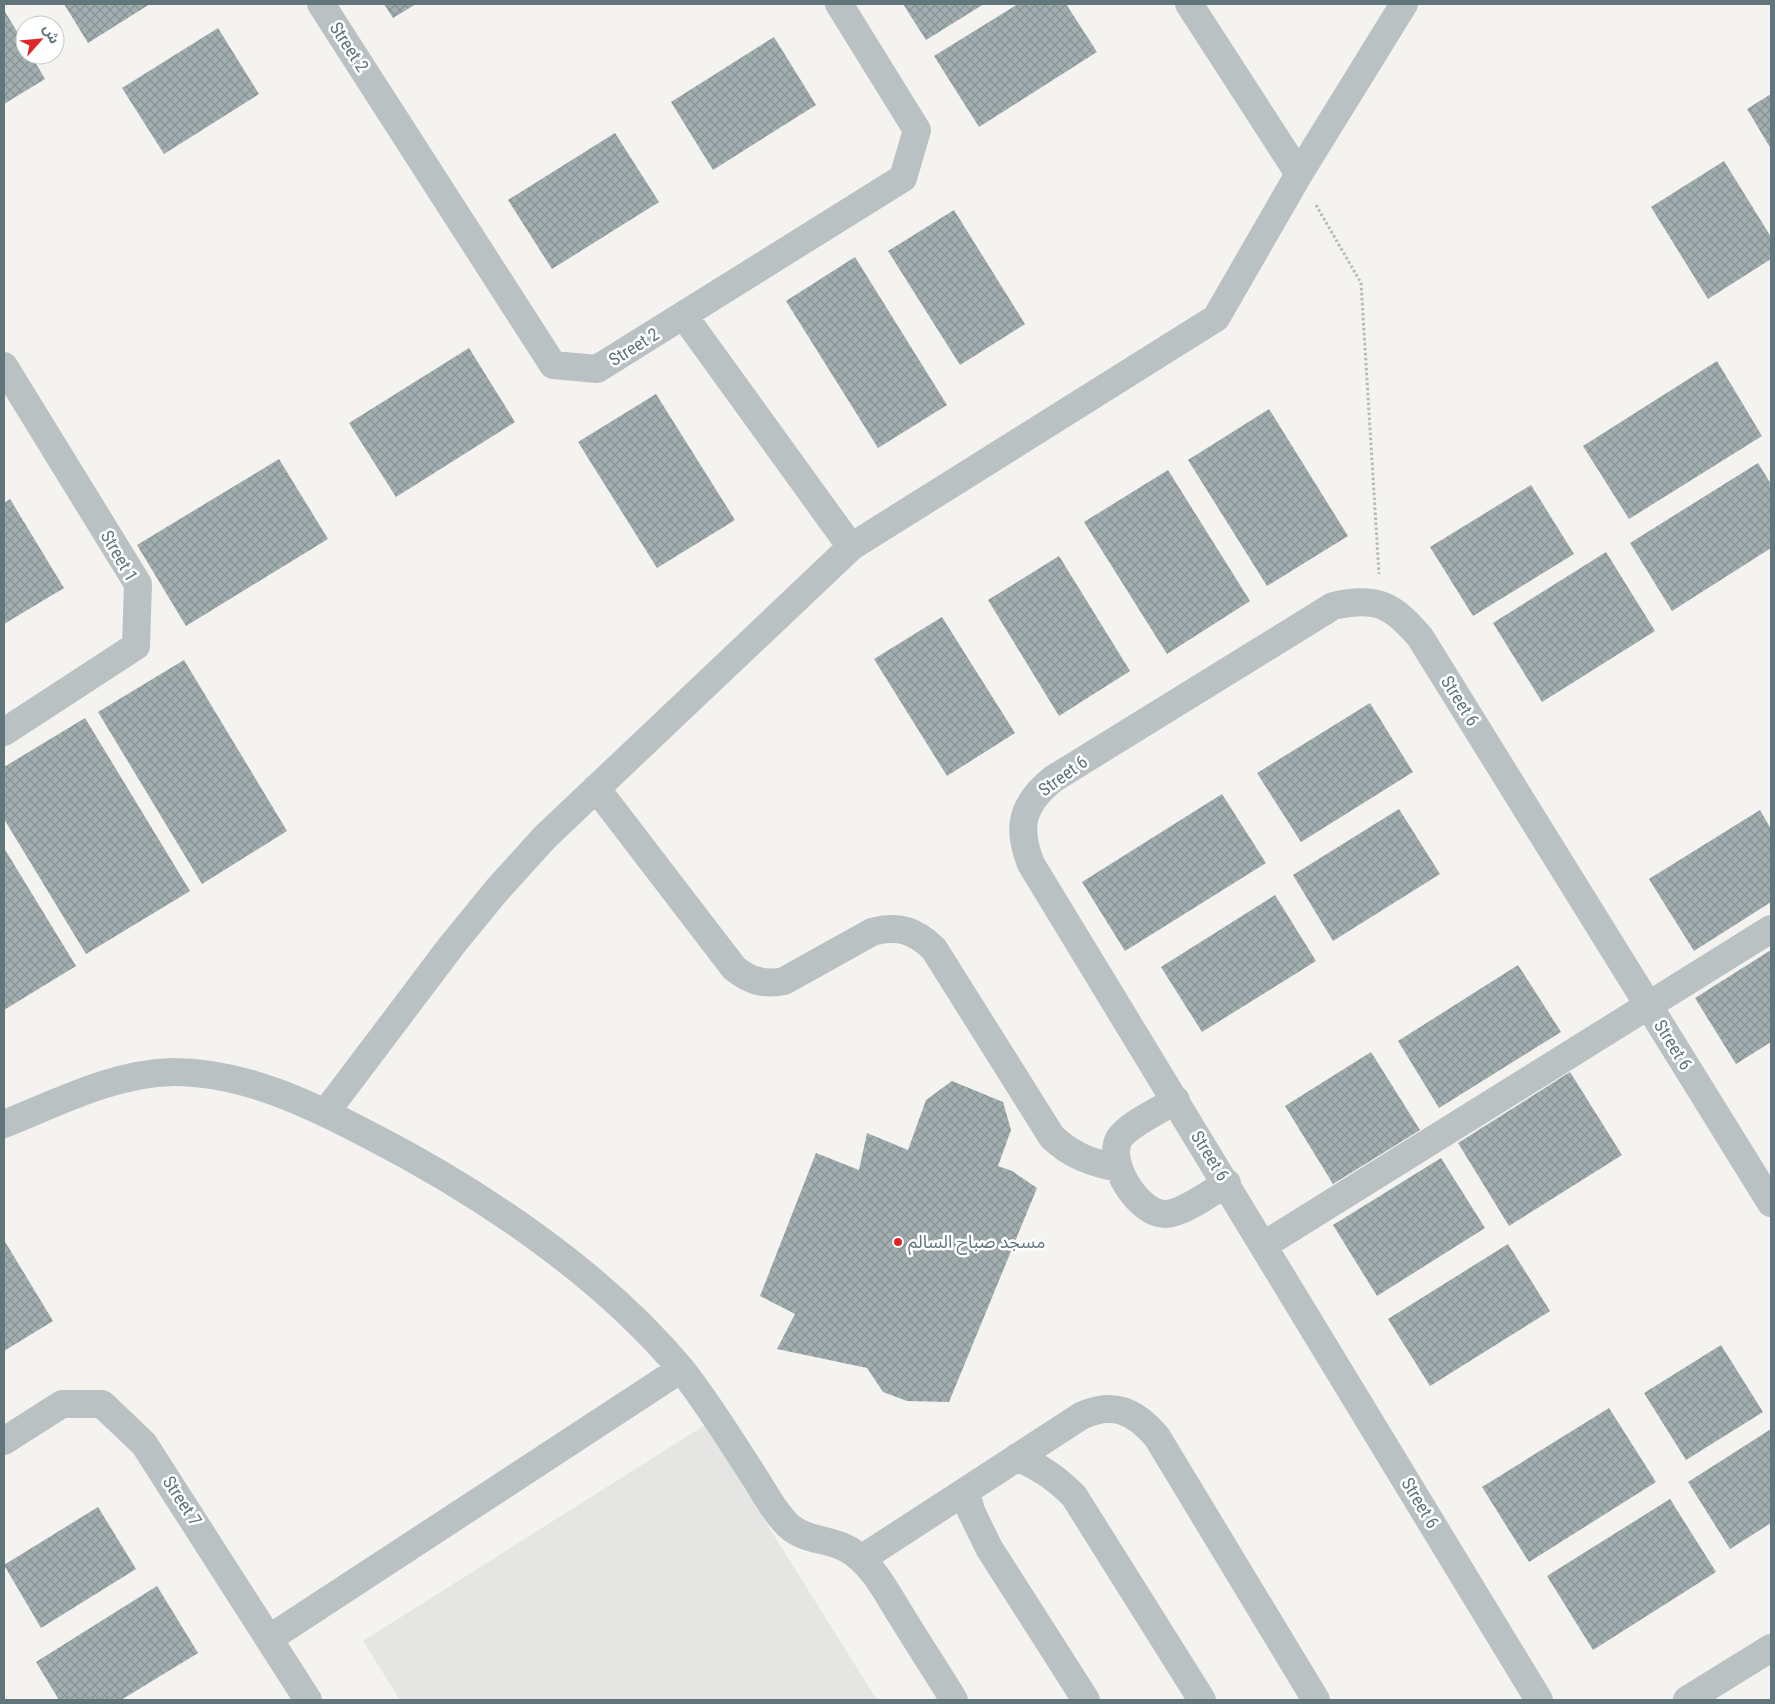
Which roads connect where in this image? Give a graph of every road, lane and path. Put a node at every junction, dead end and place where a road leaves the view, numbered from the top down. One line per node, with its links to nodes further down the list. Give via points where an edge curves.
1 (321, 4): 6 (street, Street 2, via 553,365 598,369)
2 (839, 4): 6 (street, Street 2, via 917,130 903,178)
3 (1189, 4): 5 (street)
4 (1404, 4): 5 (street)
5 (1299, 174): 8 (street, via 1216,318); 9 (path, via 1361,284)
6 (684, 316): 8 (street)
7 (4, 366): 10 (street, Street 1, via 138,584 136,646)
8 (851, 547): 11 (street)
9 (1381, 604): 13 (street, Street 6, via 1403,616 1420,637); 14 (street, Street 6, via 1357,601 1333,606 1053,779 1038,791 1027,807 1023,826 1024,846 1031,864)
10 (4, 732)
11 (596, 788): 15 (street, via 497,890); 17 (street, via 744,977 770,984 784,981 872,932 885,929 899,928 924,939 934,949 1052,1137 1075,1156)
12 (1771, 929): 13 (street)
13 (1648, 1006): 19 (street, Street 6); 20 (street)
14 (1176, 1100): 17 (street, via 1120,1138 1115,1148); 18 (street, Street 6)
15 (326, 1112): 16 (street, via 257,1085 214,1074 170,1072 126,1078); 21 (street, via 411,1156 496,1208 582,1274 639,1324)
16 (4, 1124)
17 (1119, 1168): 18 (street, via 1136,1199 1156,1214 1179,1211)
18 (1227, 1183): 20 (street, Street 6)
19 (1771, 1203)
20 (1264, 1245): 33 (street, Street 6)
21 (681, 1369): 25 (street, via 782,1520 802,1536 838,1544); 26 (street)
22 (4, 1441): 26 (street, Street 7, via 62,1404 102,1404 144,1444)
23 (1017, 1457): 24 (street); 31 (street, via 1051,1475 1074,1496); 32 (street, via 1092,1410 1126,1411 1143,1421 1157,1438)
24 (966, 1491): 25 (street); 30 (street, via 971,1511 989,1548)
25 (861, 1559): 29 (street, via 875,1574)
26 (270, 1638): 28 (street, Street 7)
27 (1771, 1648): 34 (street)
28 (308, 1700)
29 (954, 1700)
30 (1086, 1700)
31 (1202, 1700)
32 (1316, 1700)
33 (1539, 1700)
34 (1687, 1700)

